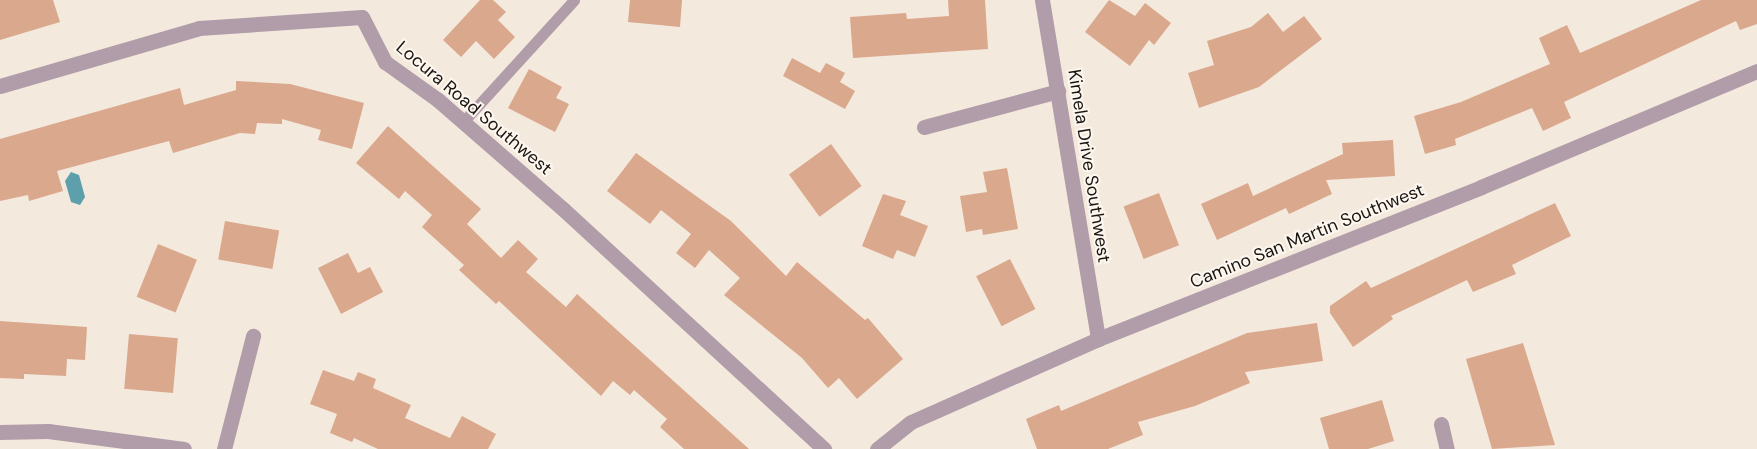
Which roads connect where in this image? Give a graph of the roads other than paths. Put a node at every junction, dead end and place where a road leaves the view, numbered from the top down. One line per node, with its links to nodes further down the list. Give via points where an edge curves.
1 (574, 0): 6 (lane)
2 (1042, 0): 5 (street, Kimela Drive Southwest)
3 (1757, 71): 9 (street, Camino San Martin Southwest)
4 (0, 86): 6 (street, Locura Road Southwest, via 200,28 362,17 385,62)
5 (1058, 91): 7 (street); 9 (street, Kimela Drive Southwest)
6 (463, 122): 14 (street, Locura Road Southwest)
7 (924, 127)
8 (253, 336): 13 (street)
9 (1098, 339): 15 (street, Camino San Martin Southwest, via 911,422)
10 (1441, 424): 16 (street)
11 (0, 432): 12 (street, via 48,431)
12 (184, 449)
13 (224, 449)
14 (824, 449)
15 (877, 449)
16 (1447, 449)

